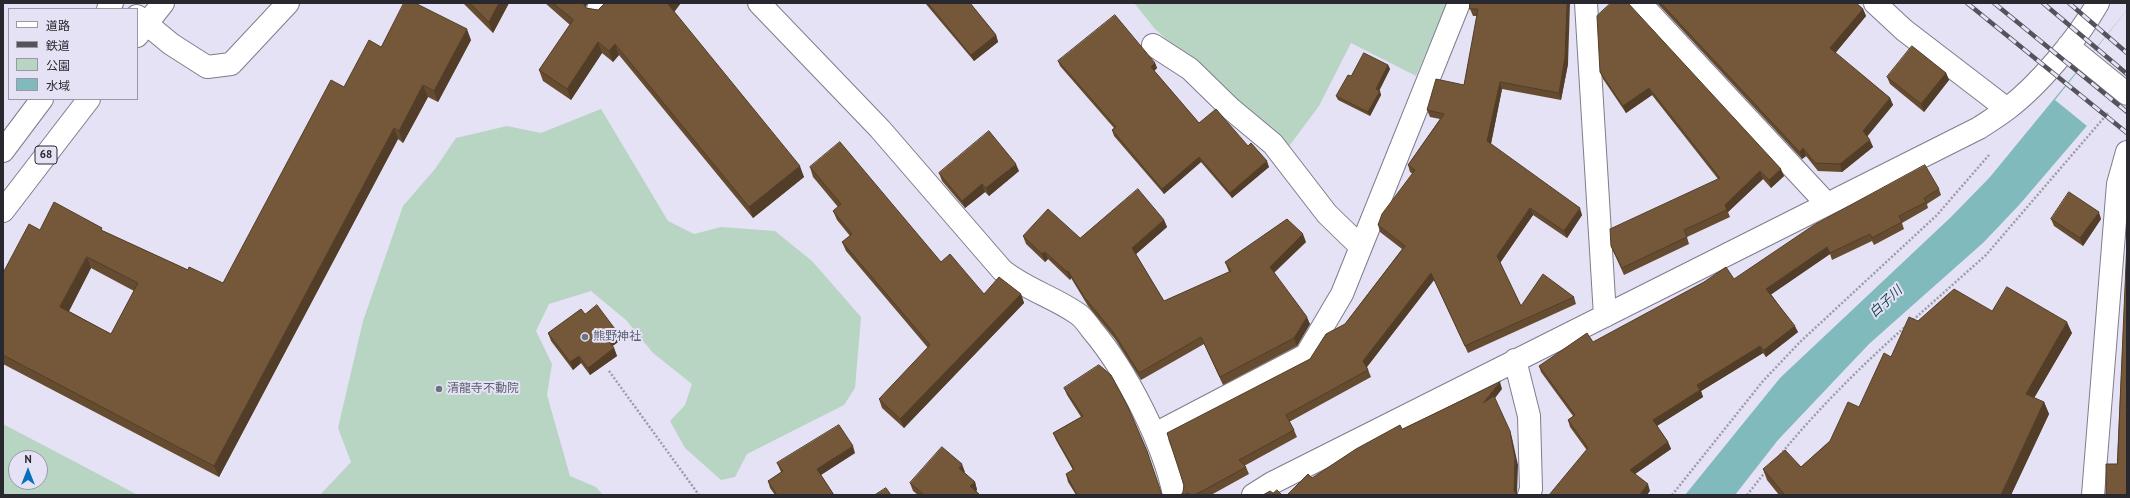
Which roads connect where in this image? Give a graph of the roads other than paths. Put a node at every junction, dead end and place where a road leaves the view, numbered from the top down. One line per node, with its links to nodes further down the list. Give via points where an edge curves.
1 (162, 3): 9 (street)
2 (288, 3): 9 (street, via 231,64 207,67)
3 (759, 3): 24 (street, via 880,130 1002,270 1014,280 1079,315 1104,344)
4 (1459, 3): 21 (street)
5 (1586, 3): 22 (street)
6 (1640, 3): 19 (street)
7 (1876, 3): 15 (street, via 1904,30)
8 (2098, 3): 11 (street)
9 (140, 26)
10 (1153, 45): 21 (street, via 1190,69 1231,109 1273,144 1327,214)
11 (2068, 46): 12 (street); 15 (street, via 2032,87)
12 (2126, 94)
13 (41, 100): 16 (street)
14 (88, 100): 20 (street, 68)
15 (2007, 109): 19 (street, via 1979,128)
16 (3, 151)
17 (2127, 152): 18 (street)
18 (2122, 185): 28 (street)
19 (1827, 204): 22 (street)
20 (3, 211)
21 (1361, 247): 24 (street, via 1342,294 1306,356)
22 (1605, 316): 23 (street)
23 (1515, 360): 26 (street); 27 (street, via 1528,416 1531,489)
24 (1155, 434): 25 (street)
25 (1174, 495)
26 (1253, 495)
27 (1529, 495)
28 (2093, 495)

